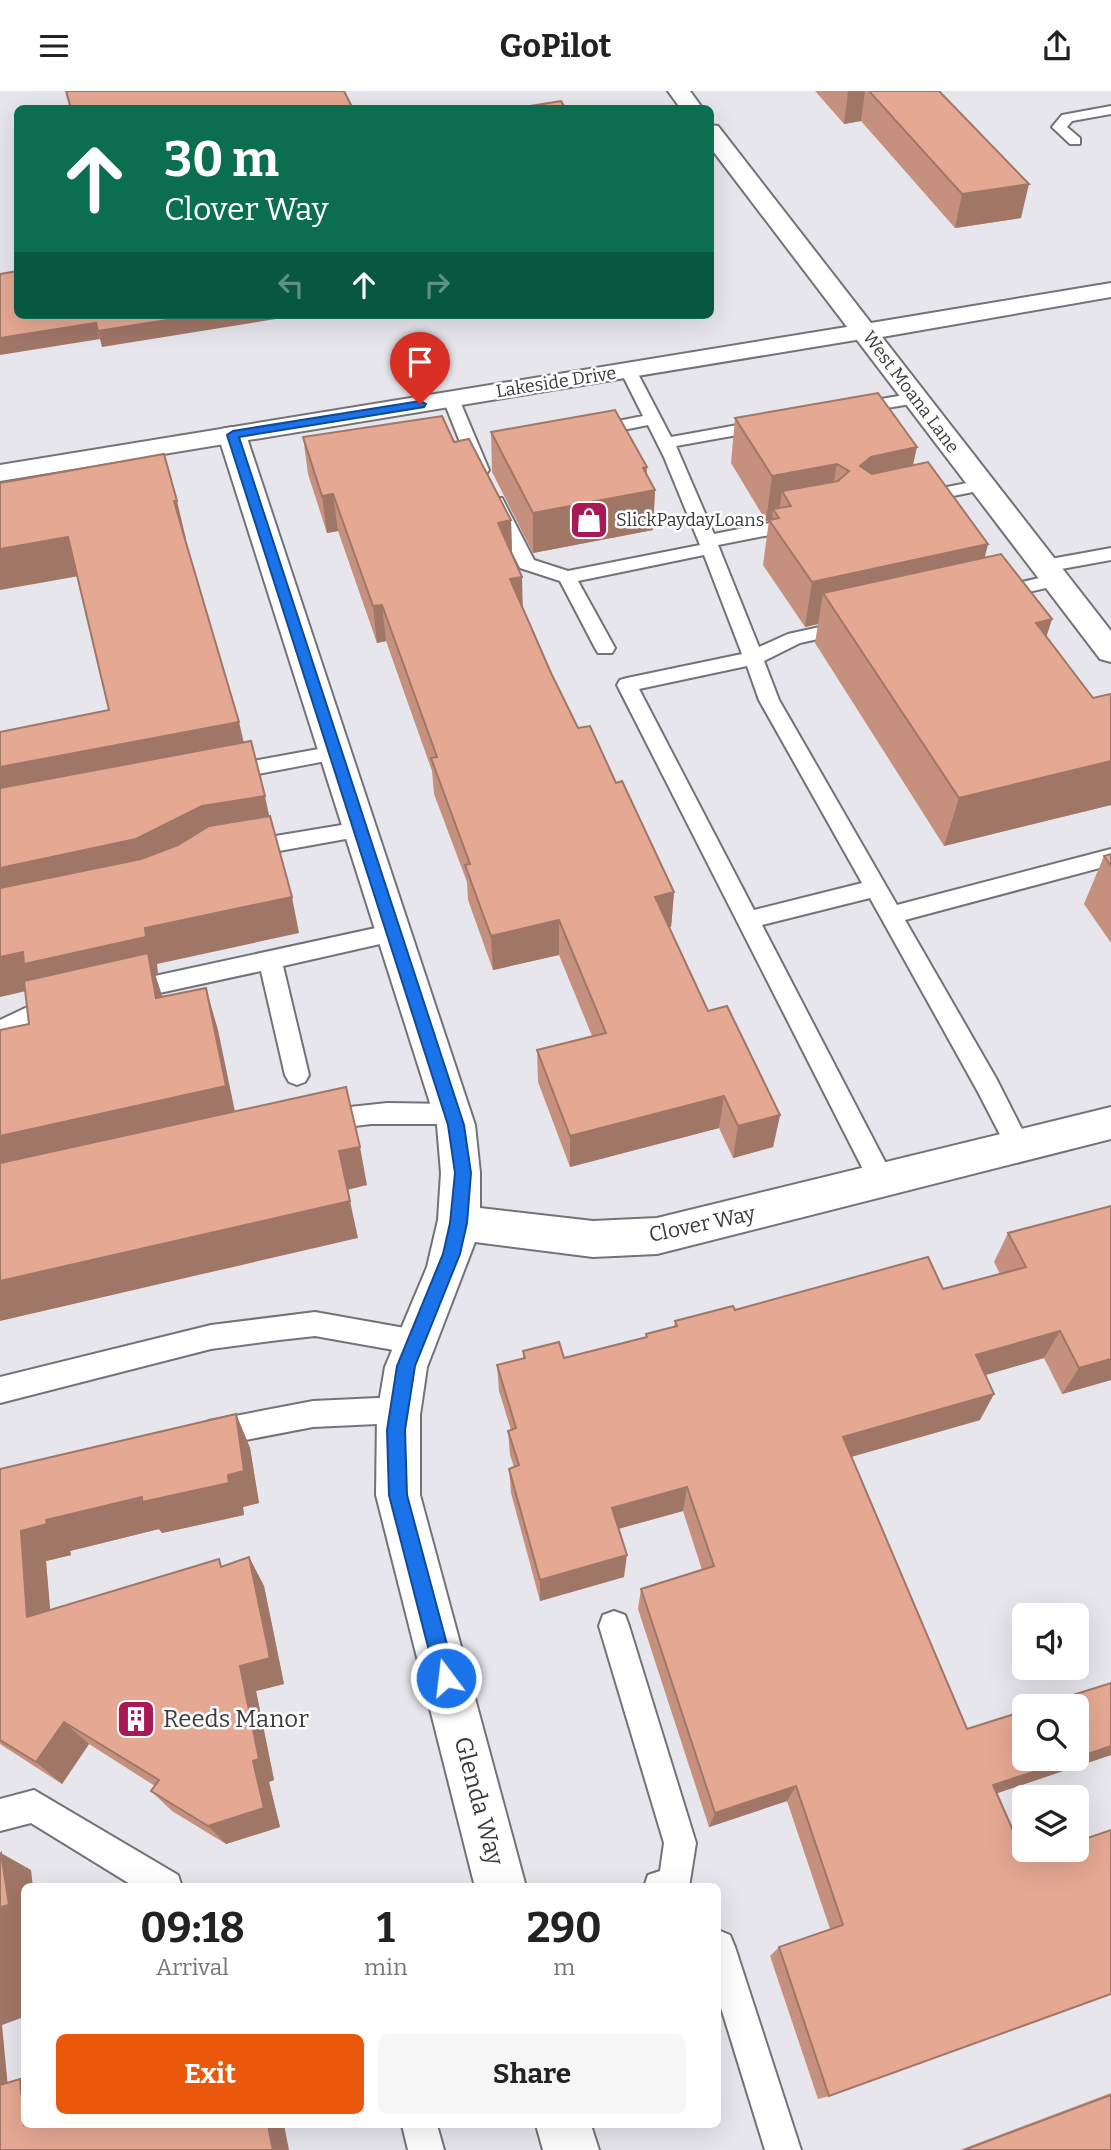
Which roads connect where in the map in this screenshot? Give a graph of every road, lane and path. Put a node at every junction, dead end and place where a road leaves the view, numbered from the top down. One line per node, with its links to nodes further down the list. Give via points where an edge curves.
1 (679, 91): 2 (street)
2 (690, 105)
3 (1111, 110): 5 (lane, via 1067,118 1059,127)
4 (714, 136): 7 (street, West Moana Lane)
5 (1075, 141)
6 (1111, 290): 7 (street, Lakeside Drive)
7 (865, 332): 8 (street, Lakeside Drive); 9 (street, West Moana Lane)
8 (628, 370): 10 (street, Lakeside Drive); 12 (lane)
9 (916, 398): 11 (lane); 18 (street, West Moana Lane)
10 (451, 399): 15 (street, Lakeside Drive); 24 (lane, via 527,564)
11 (837, 412)
12 (653, 419): 14 (lane); 16 (lane)
13 (784, 421): 16 (lane)
14 (576, 434)
15 (233, 435): 17 (street, Lakeside Drive); 30 (street)
16 (666, 443): 21 (lane)
17 (0, 473)
18 (982, 485): 19 (lane); 23 (street, West Moana Lane)
19 (902, 502)
20 (816, 519): 21 (lane)
21 (709, 545): 24 (lane); 29 (lane)
22 (1111, 554): 23 (lane)
23 (1050, 573): 25 (lane); 28 (street, West Moana Lane)
24 (567, 577): 27 (lane)
25 (971, 599)
26 (863, 623): 29 (lane, via 795,638)
27 (606, 649)
28 (1111, 652)
29 (754, 658): 35 (lane, via 769,700); 37 (lane, via 627,685)
30 (335, 753): 31 (lane); 32 (street)
31 (199, 778)
32 (360, 830): 33 (lane); 38 (street)
33 (226, 852)
34 (1111, 857): 36 (lane)
35 (876, 888): 36 (lane); 37 (lane)
36 (891, 915): 47 (lane)
37 (748, 920): 48 (lane)
38 (394, 933): 39 (lane); 44 (street)
39 (270, 960): 40 (lane); 43 (lane)
40 (112, 994)
41 (85, 1000): 42 (lane, via 46,1009)
42 (0, 1030)
43 (297, 1075)
44 (453, 1114): 46 (lane, via 389,1112); 49 (street, via 463,1173)
45 (1111, 1123): 47 (street, Clover Way)
46 (304, 1124)
47 (1019, 1147): 48 (street, Clover Way)
48 (882, 1181): 49 (street, Clover Way, via 657,1236 593,1239)
49 (458, 1223): 50 (street, via 452,1254)
50 (416, 1342): 51 (lane, via 315,1324 279,1328 211,1337); 52 (street, via 406,1366)
51 (0, 1389)
52 (397, 1420): 53 (lane, via 313,1414); 57 (street, Glenda Way, via 398,1495)
53 (184, 1440)
54 (614, 1626): 58 (lane, via 680,1843)
55 (0, 1815): 56 (lane, via 34,1806)
56 (159, 1883)
57 (500, 1883)
58 (672, 1883)
59 (721, 1956): 64 (lane)
60 (421, 2128): 62 (lane)
61 (565, 2128): 63 (street)
62 (426, 2150)
63 (571, 2150)
64 (783, 2150)

